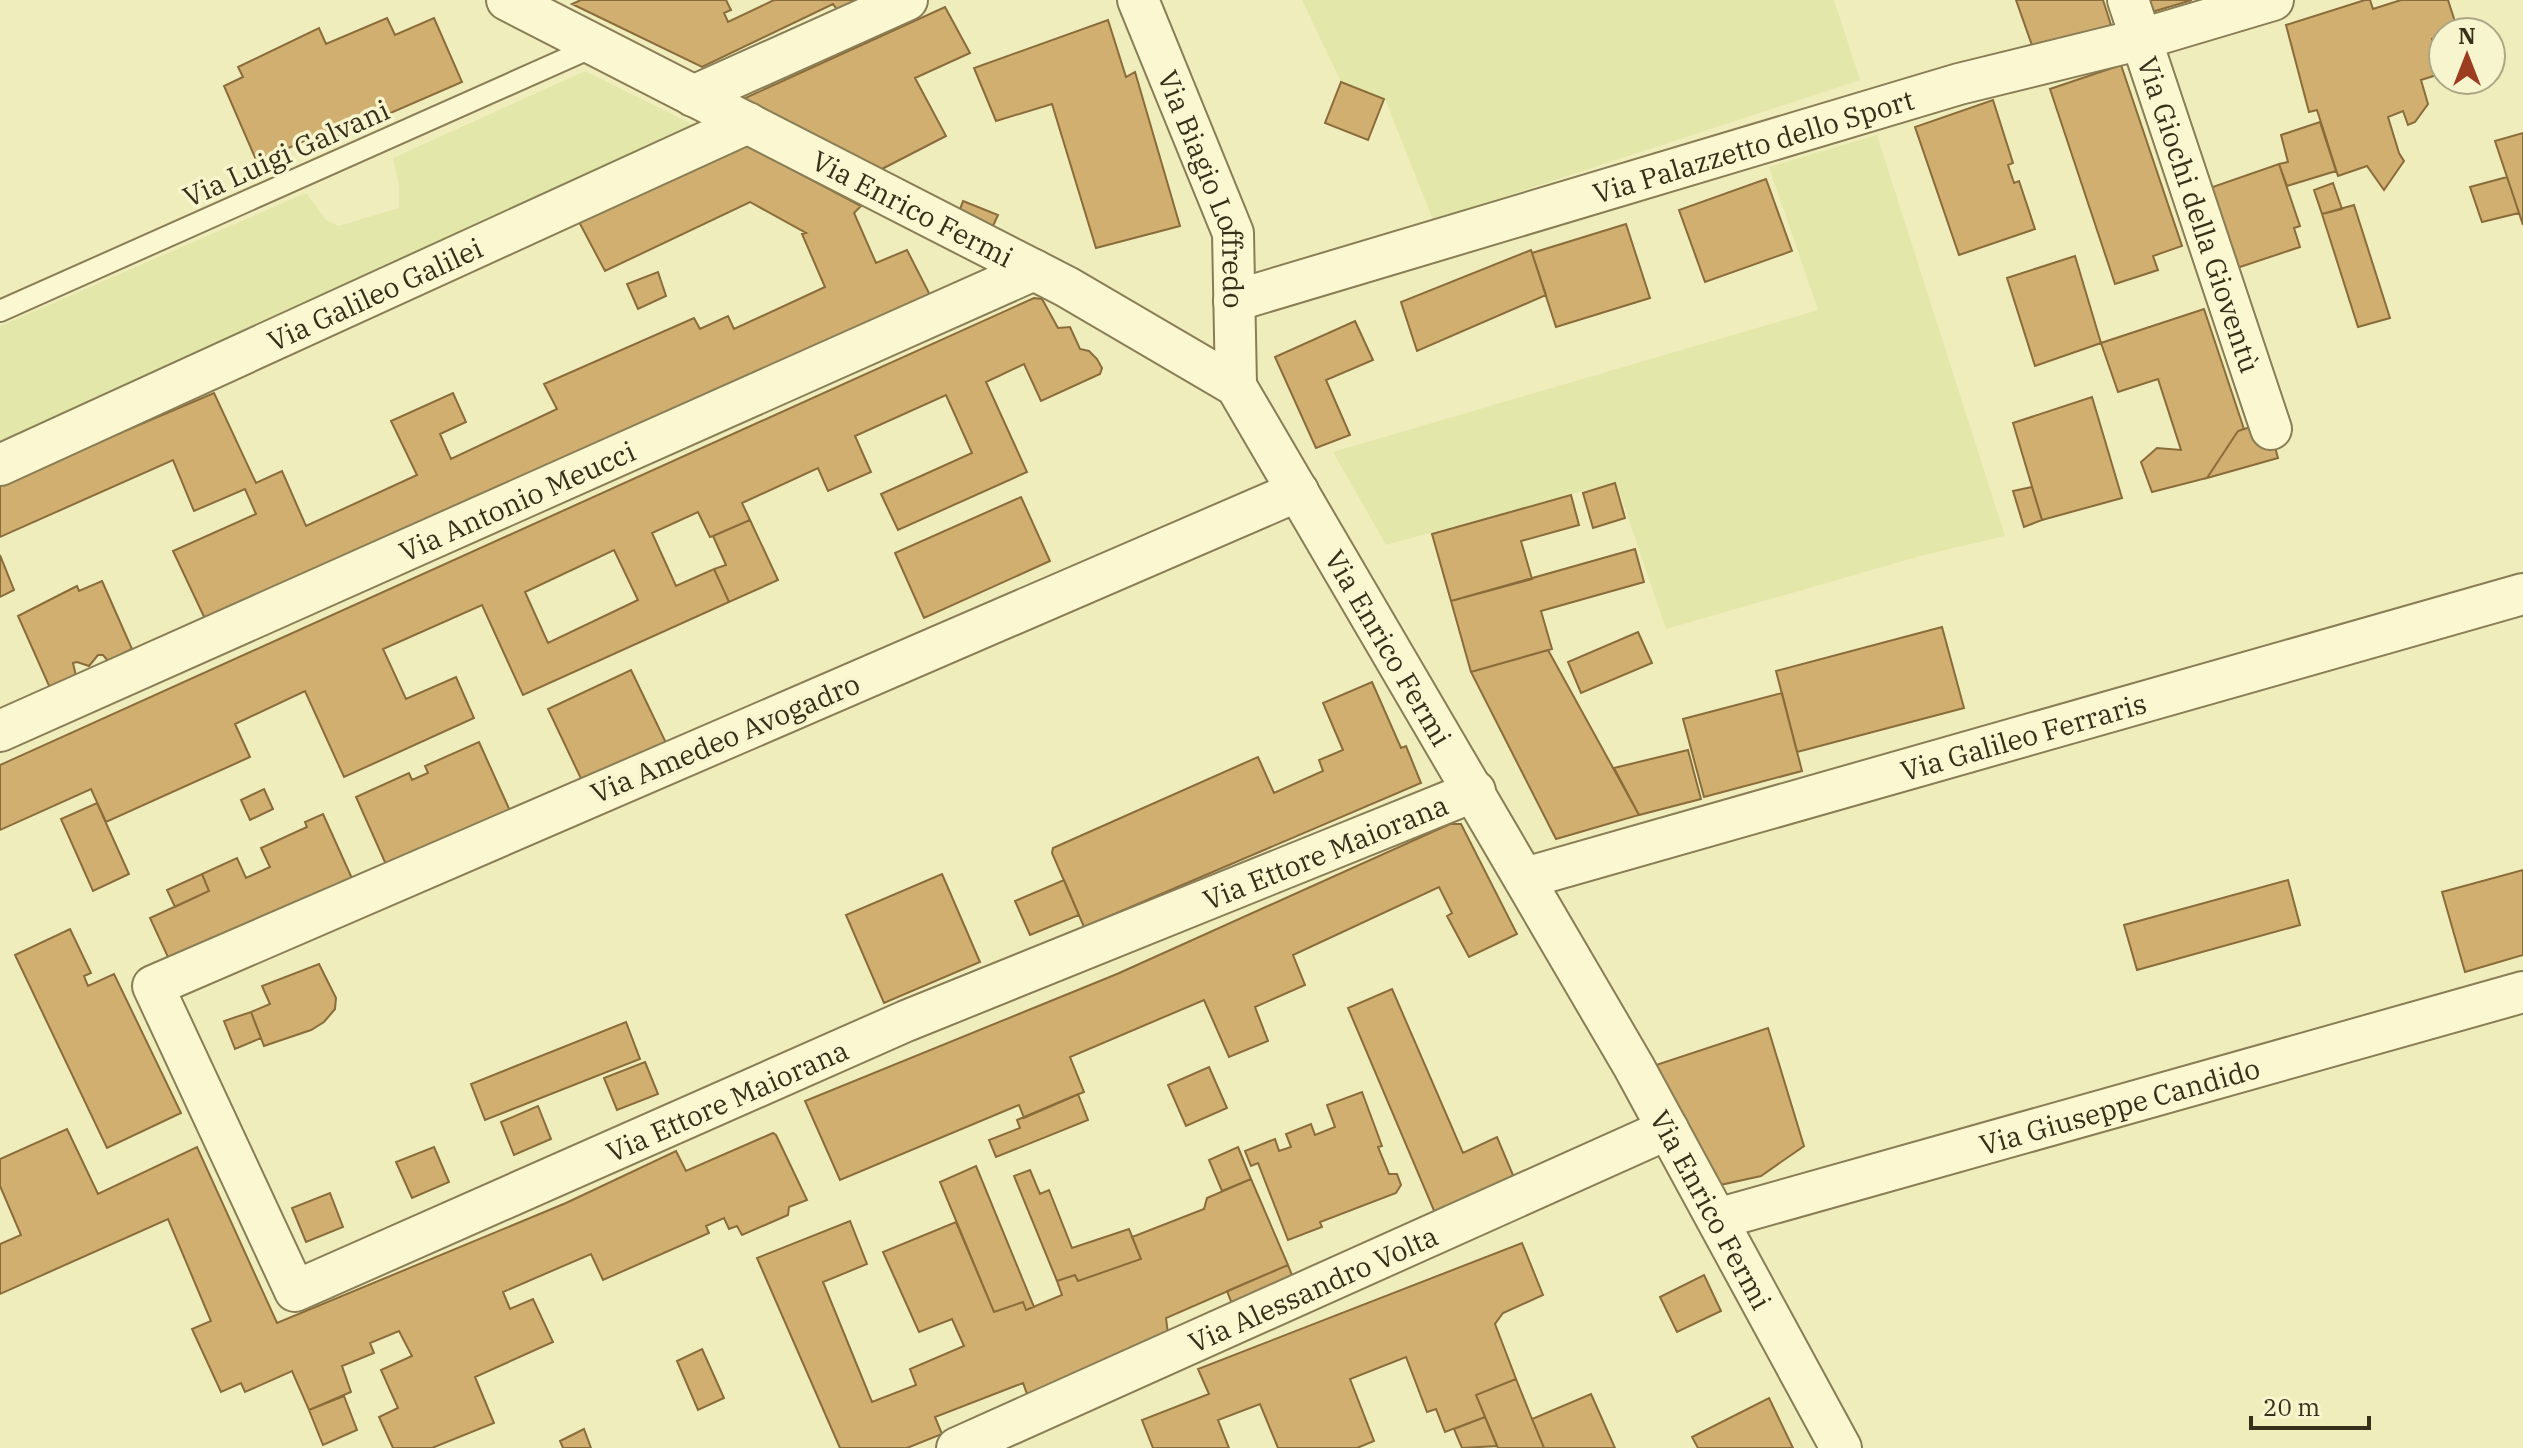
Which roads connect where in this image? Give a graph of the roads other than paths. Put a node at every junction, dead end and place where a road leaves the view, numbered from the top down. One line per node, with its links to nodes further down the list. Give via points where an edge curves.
1 (507, 0): 7 (street, Via Enrico Fermi)
2 (907, 0): 8 (street)
3 (1138, 0): 11 (street, Via Biagio Loffredo, via 1233,233)
4 (2128, 0): 6 (street, Via Giochi della Gioventù)
5 (2273, 0): 6 (street, Via Palazzetto dello Sport)
6 (2142, 39): 11 (street, Via Palazzetto dello Sport, via 1959,84); 14 (street, Via Giochi della Gioventù)
7 (595, 46): 8 (street, Via Enrico Fermi); 12 (lane, Via Luigi Galvani)
8 (693, 96): 9 (street, Via Enrico Fermi)
9 (748, 123): 10 (street, Via Enrico Fermi); 15 (street, Via Galileo Galilei)
10 (1034, 270): 13 (street, Via Enrico Fermi); 18 (street, Via Antonio Meucci)
11 (1234, 301): 13 (street, Via Biagio Loffredo)
12 (0, 311)
13 (1236, 386): 16 (street, Via Enrico Fermi)
14 (2271, 429)
15 (0, 465)
16 (1298, 491): 19 (street, Via Enrico Fermi); 21 (street, Via Amedeo Avogadro)
17 (2523, 594): 20 (street, Via Galileo Ferraris)
18 (0, 731)
19 (1475, 791): 20 (street, Via Enrico Fermi); 21 (street, Via Ettore Maiorana, via 906,1021 295,1291)
20 (1525, 878): 23 (street, Via Enrico Fermi)
21 (153, 986)
22 (2523, 992): 24 (street, Via Giuseppe Candido)
23 (1668, 1129): 24 (street, Via Enrico Fermi); 25 (street, Via Alessandro Volta)
24 (1717, 1219): 26 (street, Via Enrico Fermi)
25 (957, 1448)
26 (1841, 1448)

